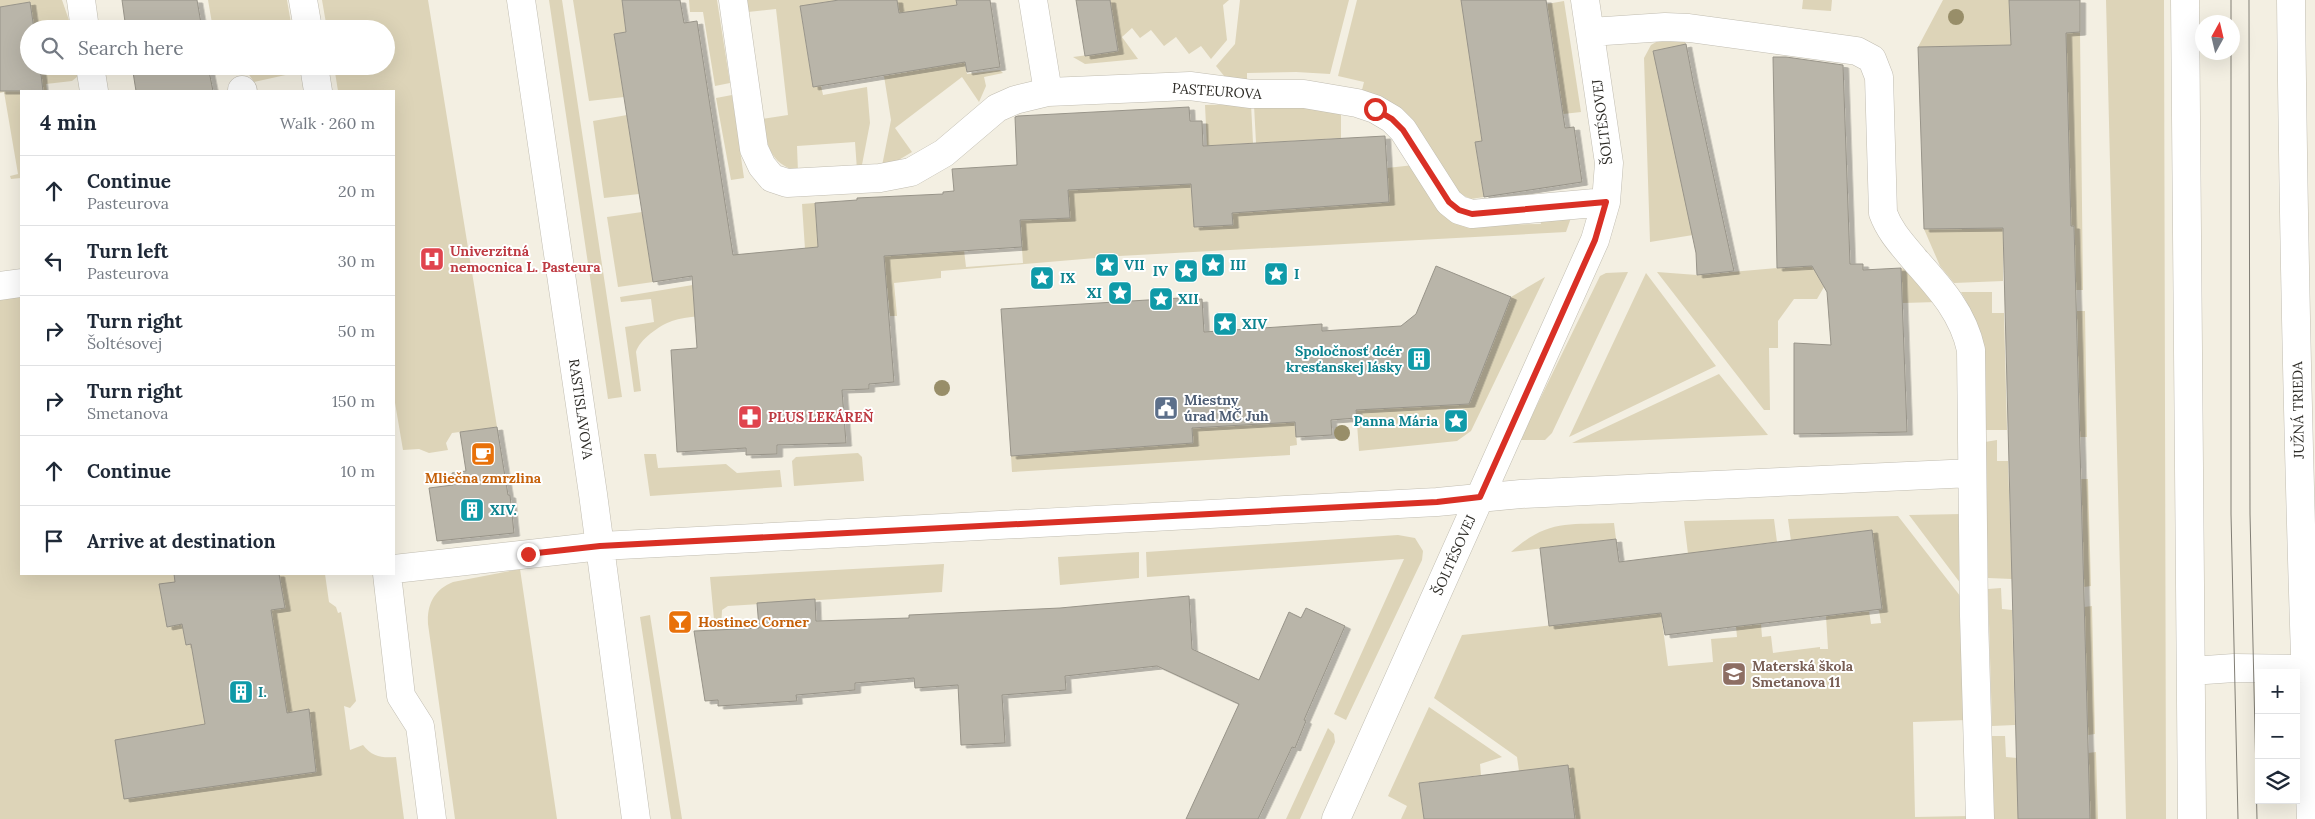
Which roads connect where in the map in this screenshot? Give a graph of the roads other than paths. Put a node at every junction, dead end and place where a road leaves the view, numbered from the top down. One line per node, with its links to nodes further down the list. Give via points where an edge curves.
1 (81, 0): 9 (street)
2 (303, 0): 10 (street)
3 (521, 0): 22 (street, RASTISLAVOVA)
4 (733, 0): 16 (street, PASTEUROVA, via 754,149 772,178 787,183 880,178 911,172 944,153 997,108)
5 (1033, 0): 16 (street)
6 (1585, 0): 11 (street, ŠOLTÉSOVEJ)
7 (2185, 0): 26 (street)
8 (2291, 0): 25 (street, JUŽNÁ TRIEDA)
9 (84, 20)
10 (306, 20)
11 (1590, 32): 17 (street, ŠOLTÉSOVEJ, via 1609,163); 20 (street, via 1690,28 1856,50 1872,59 1880,77 1883,213 1888,227 1941,290 1967,332 1971,350)
12 (91, 75): 14 (street)
13 (315, 75): 15 (street)
14 (94, 90)
15 (318, 90)
16 (1048, 92): 17 (street, PASTEUROVA, via 1190,86 1252,94 1329,97 1375,109 1392,119 1403,130 1449,202 1459,210 1472,214)
17 (1606, 202): 21 (street, ŠOLTÉSOVEJ, via 1595,240)
18 (20, 283): 19 (street)
19 (0, 286)
20 (1972, 473): 21 (street); 30 (street)
21 (1480, 497): 22 (street); 29 (street, ŠOLTÉSOVEJ)
22 (600, 546): 23 (street); 28 (street, RASTISLAVOVA)
23 (395, 569)
24 (387, 575): 27 (street, via 401,696 420,726)
25 (2304, 669): 26 (street); 32 (street, JUŽNÁ TRIEDA)
26 (2191, 671): 31 (street)
27 (432, 819)
28 (636, 819)
29 (1336, 819)
30 (1980, 819)
31 (2192, 819)
32 (2311, 819)

